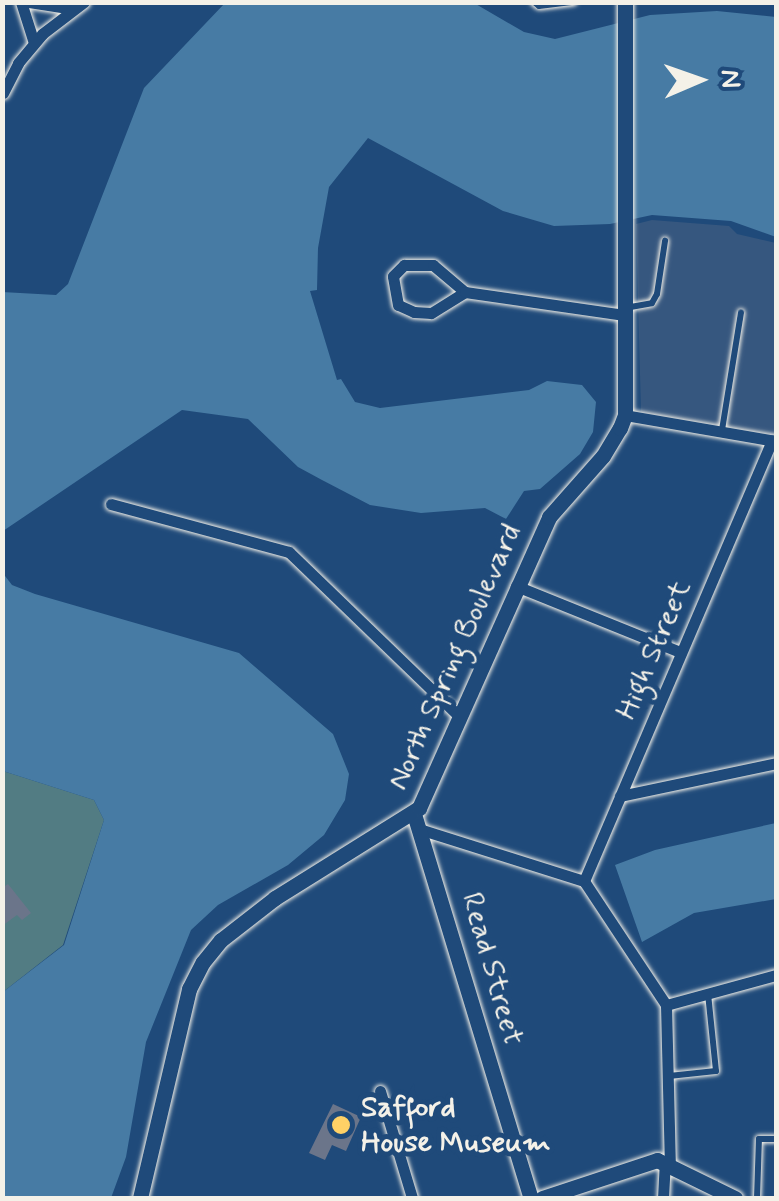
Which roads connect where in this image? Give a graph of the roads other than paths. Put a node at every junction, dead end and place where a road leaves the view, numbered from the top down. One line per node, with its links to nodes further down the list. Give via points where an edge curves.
1 (21, 2): 7 (street)
2 (29, 2): 5 (street, via 56,10)
3 (534, 2): 4 (lane)
4 (574, 2)
5 (78, 5): 7 (street)
6 (624, 10): 11 (street, North Spring Boulevard)
7 (34, 43): 8 (street)
8 (3, 93)
9 (665, 241): 11 (lane, via 658,294 652,303)
10 (465, 292): 10 (street, via 433,265 404,265 393,276 398,305 414,312 431,312); 11 (street)
11 (624, 311): 13 (street, North Spring Boulevard)
12 (742, 313): 14 (lane)
13 (624, 415): 14 (street); 17 (street, North Spring Boulevard, via 610,448 549,517)
14 (722, 432): 15 (street)
15 (774, 440): 18 (street, High Street)
16 (111, 504): 19 (street, via 289,552)
17 (516, 586): 18 (street); 19 (street, North Spring Boulevard)
18 (680, 652): 21 (street, High Street)
19 (460, 716): 22 (street, North Spring Boulevard)
20 (776, 763): 21 (street)
21 (620, 796): 24 (street, High Street)
22 (414, 814): 23 (street, Read Street); 32 (street, North Spring Boulevard, via 276,898 208,955 189,989)
23 (422, 830): 24 (street); 34 (street, Read Street)
24 (584, 881): 27 (street)
25 (776, 975): 26 (street)
26 (708, 994): 27 (street); 28 (lane, via 716,1070)
27 (666, 1005): 28 (street)
28 (668, 1076): 31 (street)
29 (380, 1091): 33 (street)
30 (776, 1138): 38 (lane, via 759,1140)
31 (668, 1164): 35 (street, via 653,1161); 36 (street); 37 (street)
32 (140, 1198)
33 (412, 1198)
34 (531, 1198)
35 (542, 1198)
36 (663, 1198)
37 (735, 1198)
38 (757, 1198)

